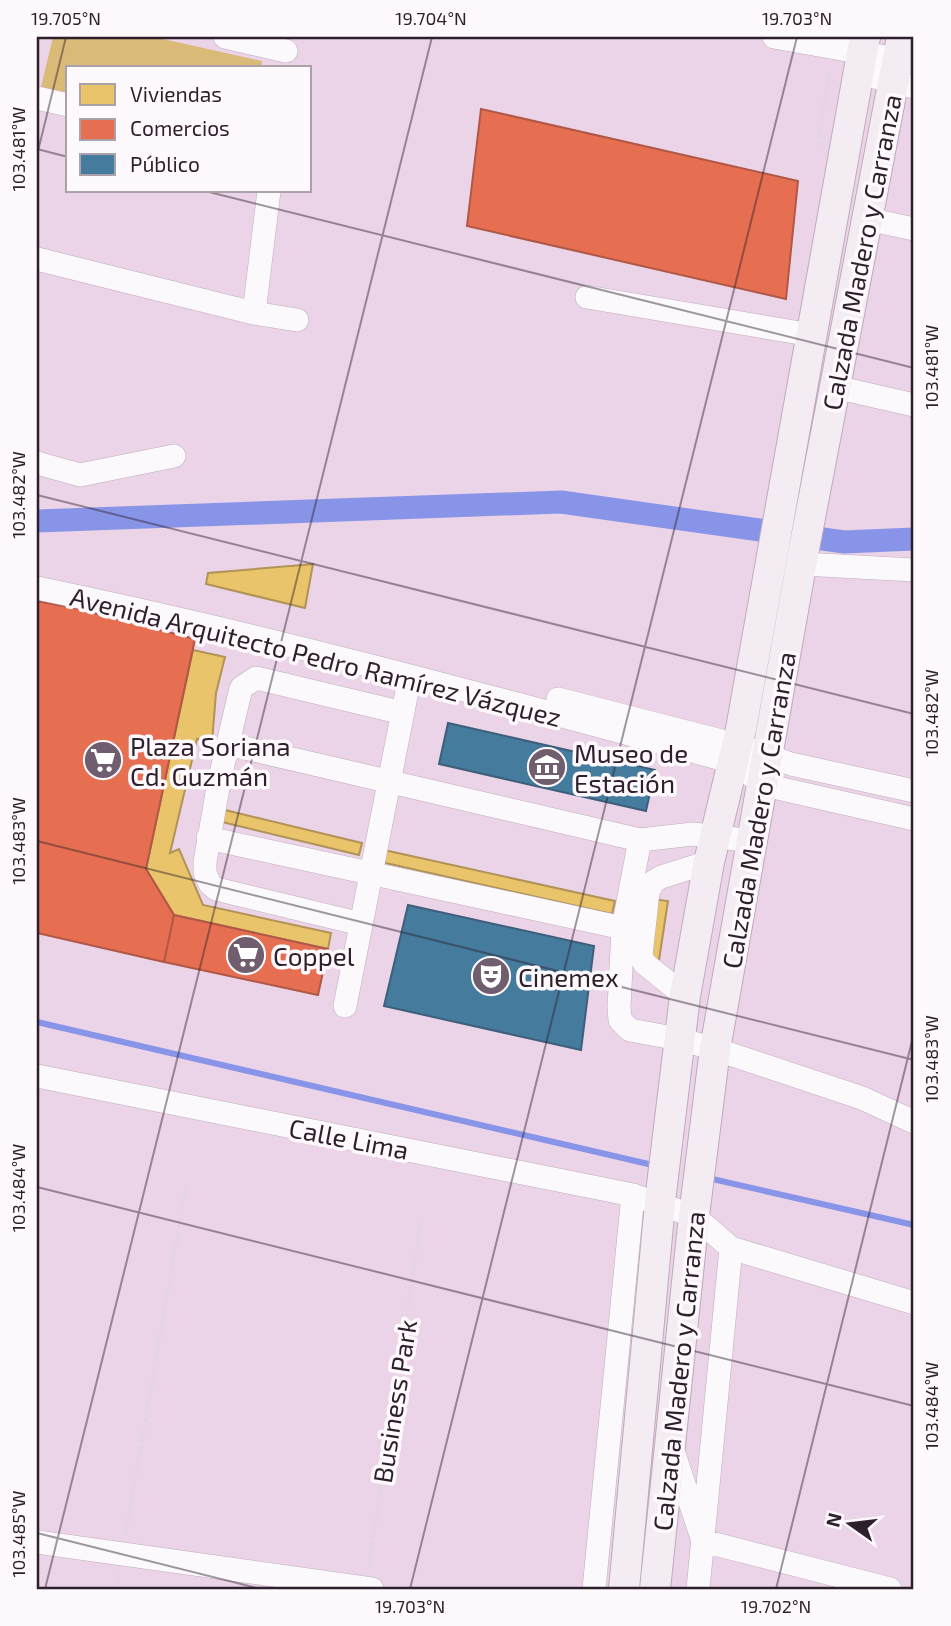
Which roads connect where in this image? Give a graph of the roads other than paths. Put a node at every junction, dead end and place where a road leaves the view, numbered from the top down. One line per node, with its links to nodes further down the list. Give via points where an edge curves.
1 (225, 37): 3 (street)
2 (774, 37): 4 (street)
3 (286, 52)
4 (862, 54): 5 (street); 12 (main road, Calzada Madero y Carranza)
5 (904, 65): 9 (main road, Calzada Madero y Carranza)
6 (37, 99): 7 (street)
7 (66, 106)
8 (269, 192): 15 (street)
9 (867, 219): 10 (street); 13 (main road, Calzada Madero y Carranza)
10 (914, 229)
11 (37, 259): 15 (street)
12 (824, 264): 13 (main road); 17 (main road, Calzada Madero y Carranza)
13 (858, 271): 18 (main road, Calzada Madero y Carranza)
14 (587, 297): 17 (street)
15 (254, 313): 16 (street)
16 (298, 320)
17 (811, 335): 20 (main road, Calzada Madero y Carranza)
18 (835, 387): 19 (street); 22 (main road, Calzada Madero y Carranza)
19 (914, 405)
20 (790, 455): 22 (main road); 31 (main road, Calzada Madero y Carranza)
21 (173, 456): 23 (street, via 80,475)
22 (821, 460): 24 (main road, Calzada Madero y Carranza)
23 (37, 463)
24 (803, 559): 25 (street); 32 (main road, Calzada Madero y Carranza)
25 (914, 570)
26 (37, 573): 31 (street, Avenida Arquitecto Pedro Ramírez Vázquez, via 414,663)
27 (37, 588): 28 (street, Avenida Arquitecto Pedro Ramírez Vázquez)
28 (410, 676): 29 (street); 31 (street, Avenida Arquitecto Pedro Ramírez Vázquez)
29 (403, 713): 30 (street, via 256,678 241,688); 33 (street)
30 (228, 744): 33 (street); 36 (street)
31 (735, 753): 32 (street, Avenida Arquitecto Pedro Ramírez Vázquez); 39 (main road, Calzada Madero y Carranza)
32 (766, 771): 34 (street, Avenida Arquitecto Pedro Ramírez Vázquez, via 791,764); 35 (street, Avenida Arquitecto Pedro Ramírez Vázquez); 38 (main road, Calzada Madero y Carranza)
33 (389, 782): 37 (street); 40 (street)
34 (914, 791)
35 (914, 819)
36 (208, 838): 40 (street); 41 (street, via 205,873 216,889)
37 (640, 840): 39 (street, via 693,834); 42 (street)
38 (753, 841): 39 (street); 46 (main road, Calzada Madero y Carranza)
39 (712, 849): 43 (main road, Calzada Madero y Carranza); 43 (street, via 653,882 648,892 641,955 644,963)
40 (371, 873): 41 (street); 42 (street)
41 (361, 924): 44 (street)
42 (623, 929): 45 (street, via 620,1020 630,1030)
43 (685, 996): 45 (main road, Calzada Madero y Carranza)
44 (345, 1006)
45 (679, 1039): 46 (street); 49 (main road, Calzada Madero y Carranza, via 669,1116)
46 (716, 1049): 48 (street, via 862,1098); 50 (main road, Calzada Madero y Carranza)
47 (37, 1076): 49 (street, Calle Lima)
48 (914, 1122)
49 (651, 1197): 50 (street, Calle Lima); 57 (street); 58 (main road, Calzada Madero y Carranza)
50 (694, 1208): 51 (street, Calle Lima); 53 (main road, Calzada Madero y Carranza)
51 (731, 1248): 52 (street); 54 (street)
52 (911, 1302)
53 (670, 1442): 54 (street); 59 (main road, Calzada Madero y Carranza)
54 (703, 1541): 60 (street); 61 (street)
55 (37, 1542): 56 (street)
56 (369, 1589)
57 (594, 1589)
58 (624, 1589)
59 (655, 1589)
60 (698, 1589)
61 (890, 1589)

